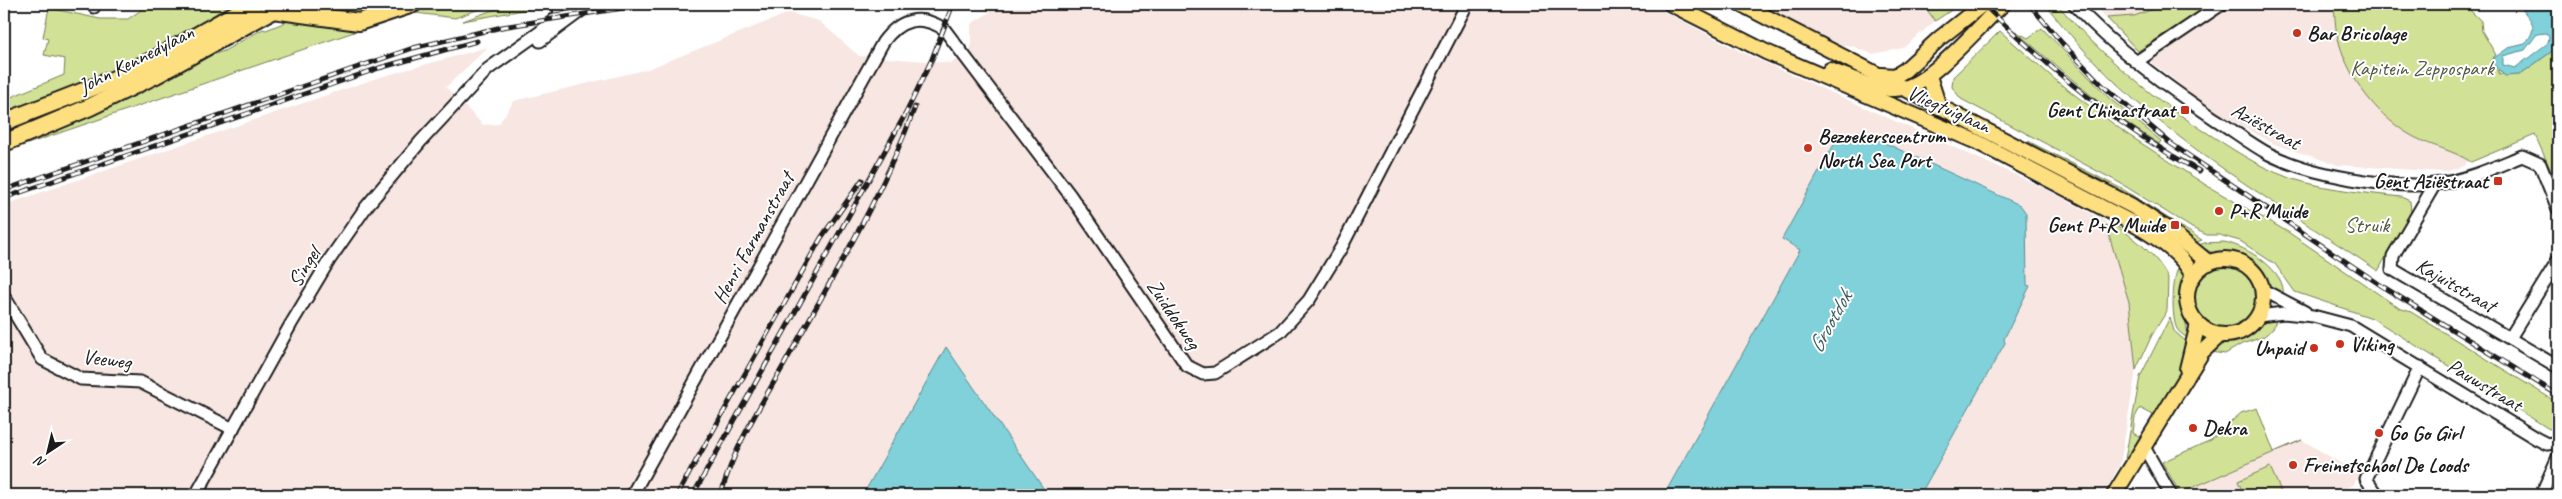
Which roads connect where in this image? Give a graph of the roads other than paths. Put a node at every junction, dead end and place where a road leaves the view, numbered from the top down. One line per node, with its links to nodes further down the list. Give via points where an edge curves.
1 (253, 4): 23 (highway, John Kennedylaan, via 117,78)
2 (413, 4): 12 (highway, via 359,22)
3 (573, 4): 19 (street, Singel, via 488,69)
4 (590, 4): 19 (street, Singel)
5 (1467, 4): 13 (street, Zuiddokweg, via 1341,248 1309,300 1280,332 1215,373 1203,374 1187,366 1070,194 953,40 944,29)
6 (1671, 4): 14 (main road, Vliegtuiglaan)
7 (1741, 4): 17 (main road, Vliegtuiglaan)
8 (1983, 4): 15 (main road)
9 (2003, 4): 18 (main road)
10 (2074, 4): 16 (street, Aziëstraat)
11 (2222, 4): 16 (street)
12 (278, 7): 24 (highway, John Kennedylaan, via 130,88)
13 (925, 21): 45 (street, Henri Farmanstraat, via 901,24 892,29 883,42)
14 (1738, 38): 20 (main road, via 1755,38 1860,81 1881,87); 22 (main road, Vliegtuiglaan)
15 (1914, 62): 17 (main road, via 1895,76); 20 (main road)
16 (2136, 62): 25 (street, Aziëstraat, via 2182,97 2269,154 2314,171 2349,178 2382,183)
17 (1878, 74): 20 (main road, Vliegtuiglaan)
18 (1929, 76): 20 (main road); 21 (main road)
19 (478, 82): 40 (street, Singel, via 421,141 366,207 291,324)
20 (1904, 88): 21 (main road, Vliegtuiglaan); 22 (main road)
21 (1938, 107): 27 (main road, Vliegtuiglaan, via 2132,206 2169,230)
22 (1911, 113): 29 (main road, Vliegtuiglaan, via 1977,142 2134,224 2180,258)
23 (4, 122)
24 (4, 143)
25 (2435, 184): 26 (street, Aziëstraat, via 2463,178 2522,156 2540,164); 36 (street, Kajuitstraat, via 2393,256 2392,269)
26 (2558, 209)
27 (2209, 263): 29 (main road); 30 (main road, via 2218,260 2239,262 2256,274)
28 (2557, 265): 36 (street)
29 (2193, 276): 34 (main road, via 2187,295 2188,306)
30 (2263, 290): 32 (main road); 33 (street)
31 (4, 296): 40 (street, Veeweg, via 42,359 81,379 140,382)
32 (2258, 316): 33 (street, via 2280,313); 35 (main road, via 2242,331)
33 (2313, 316): 37 (street, Pauwstraat, via 2351,326)
34 (2198, 324): 35 (main road); 39 (main road)
35 (2219, 336): 39 (main road, via 2202,352)
36 (2510, 338): 38 (street, Kajuitstraat)
37 (2420, 366): 41 (street, Pauwstraat, via 2538,439 2548,444); 48 (street, via 2366,479)
38 (2558, 367)
39 (2185, 378): 42 (main road)
40 (233, 430): 44 (street, Singel)
41 (2558, 442)
42 (2144, 447): 46 (main road); 47 (street)
43 (2558, 456): 49 (street)
44 (196, 495)
45 (632, 495)
46 (2114, 495)
47 (2171, 495)
48 (2378, 495)
49 (2541, 495)

